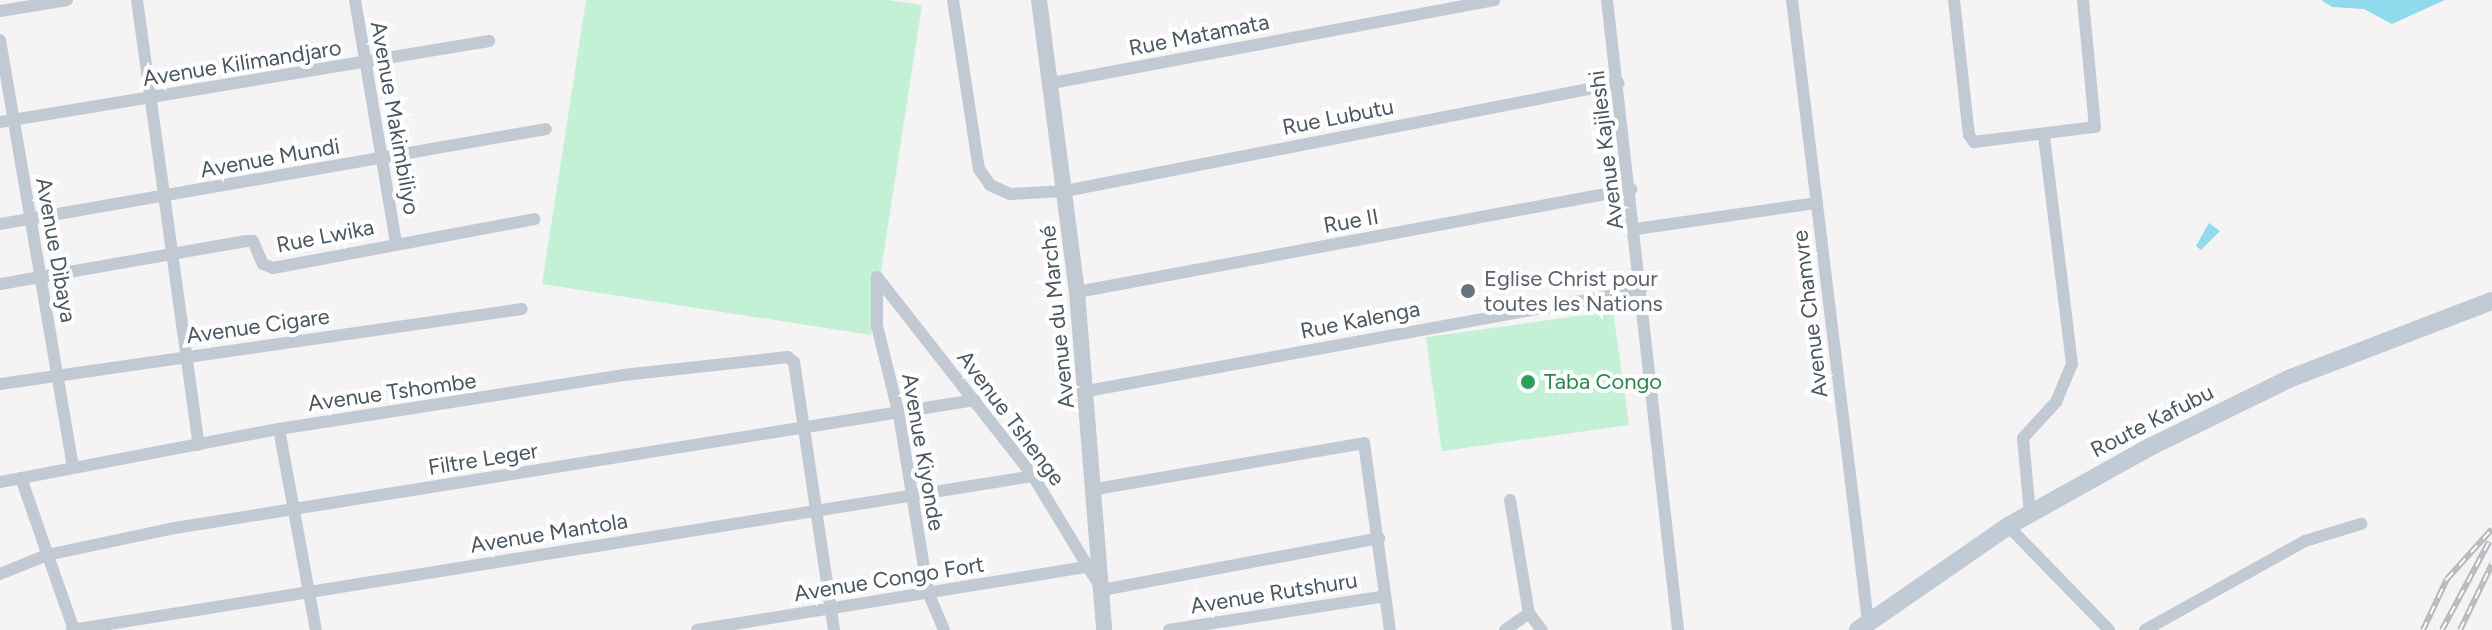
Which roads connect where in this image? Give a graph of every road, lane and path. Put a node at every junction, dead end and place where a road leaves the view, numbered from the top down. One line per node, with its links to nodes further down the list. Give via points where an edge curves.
1 (67, 0): 11 (street)
2 (137, 0): 17 (street)
3 (355, 0): 14 (street, Avenue Makimbiliyo)
4 (953, 0): 23 (street, Rue Lubutu, via 983,178 1010,194)
5 (1039, 0): 15 (street, Avenue du Marché)
6 (1494, 0): 15 (street, Rue Matamata)
7 (1607, 0): 16 (street, Avenue Kajileshi)
8 (1792, 0): 25 (street, Avenue Chamvre)
9 (1954, 0): 20 (street, via 1970,139)
10 (2083, 0): 20 (street, via 2096,123)
11 (0, 11)
12 (0, 40): 18 (street, Avenue Dibaya)
13 (489, 41): 14 (street, Avenue Kilimandjaro)
14 (364, 64): 17 (street, Avenue Kilimandjaro); 21 (street, Avenue Makimbiliyo)
15 (1052, 83): 23 (street, Avenue du Marché)
16 (1619, 83): 22 (street, Avenue Kajileshi); 23 (street, Rue Lubutu)
17 (148, 97): 18 (street, Avenue Kilimandjaro); 24 (street)
18 (6, 121): 26 (street, Avenue Dibaya)
19 (546, 129): 21 (street, Avenue Mundi)
20 (2044, 136): 57 (street, via 2072,369 2056,402 2023,438)
21 (381, 158): 24 (street, Avenue Mundi); 30 (street, Avenue Makimbiliyo)
22 (1632, 189): 29 (street, Avenue Kajileshi); 36 (street, Rue II)
23 (1065, 191): 36 (street, Avenue du Marché)
24 (161, 198): 26 (street, Avenue Mundi); 31 (street)
25 (1817, 203): 29 (street); 70 (street, Avenue Chamvre)
26 (30, 217): 28 (street, Avenue Mundi); 32 (street, Avenue Dibaya)
27 (534, 219): 30 (street, Rue Lwika)
28 (0, 224)
29 (1636, 229): 35 (street, Avenue Kajileshi)
30 (396, 243): 31 (street, Rue Lwika, via 273,268 263,264 253,241)
31 (169, 253): 32 (street, Rue Lwika); 39 (street)
32 (38, 277): 34 (street, Rue Lwika); 40 (street, Avenue Dibaya)
33 (877, 277): 43 (street, Avenue Tshenge); 44 (street, Avenue Kiyonde, via 877,326)
34 (0, 284)
35 (1641, 290): 42 (street, Rue Kalenga); 81 (street, Avenue Kajileshi)
36 (1077, 292): 42 (street, Avenue du Marché)
37 (2492, 301): 57 (main road, Route Kafubu, via 2291,378)
38 (522, 309): 39 (street, Avenue Cigare)
39 (185, 356): 40 (street, Avenue Cigare); 47 (street)
40 (58, 375): 41 (street, Avenue Cigare); 48 (street, Avenue Dibaya)
41 (0, 384)
42 (1087, 391): 52 (street, Avenue du Marché)
43 (975, 400): 44 (street, Filtre Leger); 49 (street, Avenue Tshenge)
44 (899, 415): 45 (street, Filtre Leger); 53 (street, Avenue Kiyonde)
45 (802, 427): 46 (street, Avenue Tshombe, via 792,358 623,375); 55 (street, Filtre Leger); 56 (street)
46 (279, 429): 47 (street, Avenue Tshombe); 55 (street)
47 (199, 445): 48 (street, Avenue Tshombe)
48 (73, 468): 50 (street, Avenue Tshombe)
49 (1033, 476): 53 (street, Avenue Mantola); 62 (street, Avenue Tshenge)
50 (21, 478): 51 (street, Avenue Tshombe); 61 (street)
51 (0, 482)
52 (1096, 489): 60 (street, via 1364,443); 65 (street, Avenue du Marché)
53 (912, 498): 56 (street, Avenue Mantola); 66 (street, Avenue Kiyonde)
54 (1510, 500): 69 (street)
55 (294, 508): 61 (street, Filtre Leger); 64 (street)
56 (816, 513): 64 (street, Avenue Mantola); 68 (street)
57 (2030, 514): 59 (main road, Route Kafubu)
58 (2361, 524): 83 (street, via 2305,541)
59 (2008, 526): 70 (main road, Route Kafubu); 82 (street)
60 (1379, 538): 65 (street); 67 (street)
61 (47, 555): 63 (street, Filtre Leger); 71 (street)
62 (1088, 567): 65 (street, Avenue Tshenge); 66 (street, Avenue Congo Fort)
63 (0, 574)
64 (309, 590): 71 (street, Avenue Mantola); 72 (street)
65 (1102, 590): 76 (street, Avenue du Marché)
66 (928, 592): 68 (street, Avenue Congo Fort); 75 (street, Avenue Kiyonde)
67 (1385, 596): 77 (street, Avenue Rutshuru); 78 (street)
68 (831, 609): 73 (street, Avenue Congo Fort); 74 (street)
69 (1529, 613): 79 (street); 80 (street)
70 (1863, 626)
71 (73, 630)
72 (316, 630)
73 (697, 630)
74 (834, 630)
75 (944, 630)
76 (1104, 630)
77 (1169, 630)
78 (1390, 630)
79 (1505, 630)
80 (1542, 630)
81 (1678, 630)
82 (2109, 630)
83 (2145, 630)

